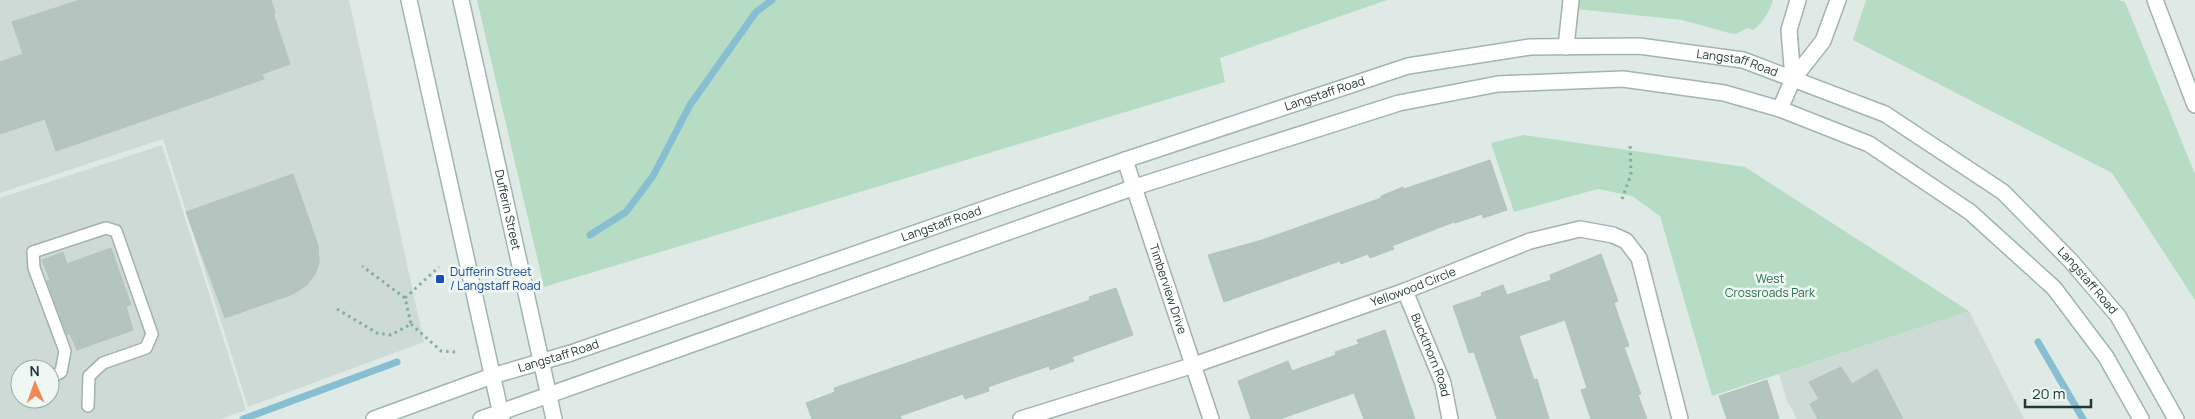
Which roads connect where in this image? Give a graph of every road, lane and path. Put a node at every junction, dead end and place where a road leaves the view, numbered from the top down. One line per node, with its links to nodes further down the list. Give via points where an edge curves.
1 (409, 0): 25 (main road)
2 (461, 0): 22 (main road, Dufferin Street)
3 (1572, 0): 7 (main road)
4 (1798, 0): 8 (main road, via 1789,30)
5 (1838, 0): 8 (main road, via 1823,41)
6 (2155, 0): 9 (main road)
7 (1566, 47): 8 (main road, Langstaff Road, via 1639,46 1735,59); 12 (main road, Langstaff Road, via 1530,47 1408,66)
8 (1793, 79): 10 (main road); 37 (main road, Langstaff Road, via 1885,114 2003,192 2070,260 2118,316)
9 (2195, 105)
10 (1780, 109): 13 (main road, via 1724,93 1623,79 1498,84 1399,103); 36 (main road, via 1869,144 1970,212 2054,288 2106,357)
11 (1630, 142): 14 (path, via 1631,174)
12 (1125, 160): 13 (main road, Timberview Drive); 22 (main road, Langstaff Road)
13 (1136, 187): 23 (main road, Timberview Drive); 26 (main road)
14 (1622, 199)
15 (362, 266): 18 (path)
16 (439, 267): 18 (path)
17 (1405, 291): 23 (main road, Yellowood Circle); 34 (main road, Buckthorn Road, via 1443,383); 35 (main road, Yellowood Circle, via 1530,241 1580,229 1626,241 1640,258)
18 (405, 298): 20 (path)
19 (338, 309): 20 (path, via 377,333 391,335)
20 (411, 324): 21 (path, via 441,351)
21 (457, 352)
22 (542, 362): 25 (main road, Langstaff Road); 26 (main road, Dufferin Street)
23 (1194, 365): 32 (main road, Yellowood Circle); 33 (main road, Timberview Drive)
24 (60, 373): 27 (lane, via 65,351 34,268 33,252 106,228 116,231 152,334 146,348 103,363 89,376)
25 (492, 376): 28 (main road); 29 (main road, Langstaff Road)
26 (549, 395): 28 (main road); 31 (main road, Dufferin Street)
27 (88, 406)
28 (501, 415): 30 (main road)
29 (374, 419)
30 (481, 419)
31 (554, 419)
32 (1021, 419)
33 (1211, 419)
34 (1450, 419)
35 (1680, 419)
36 (2141, 419)
37 (2176, 419)

